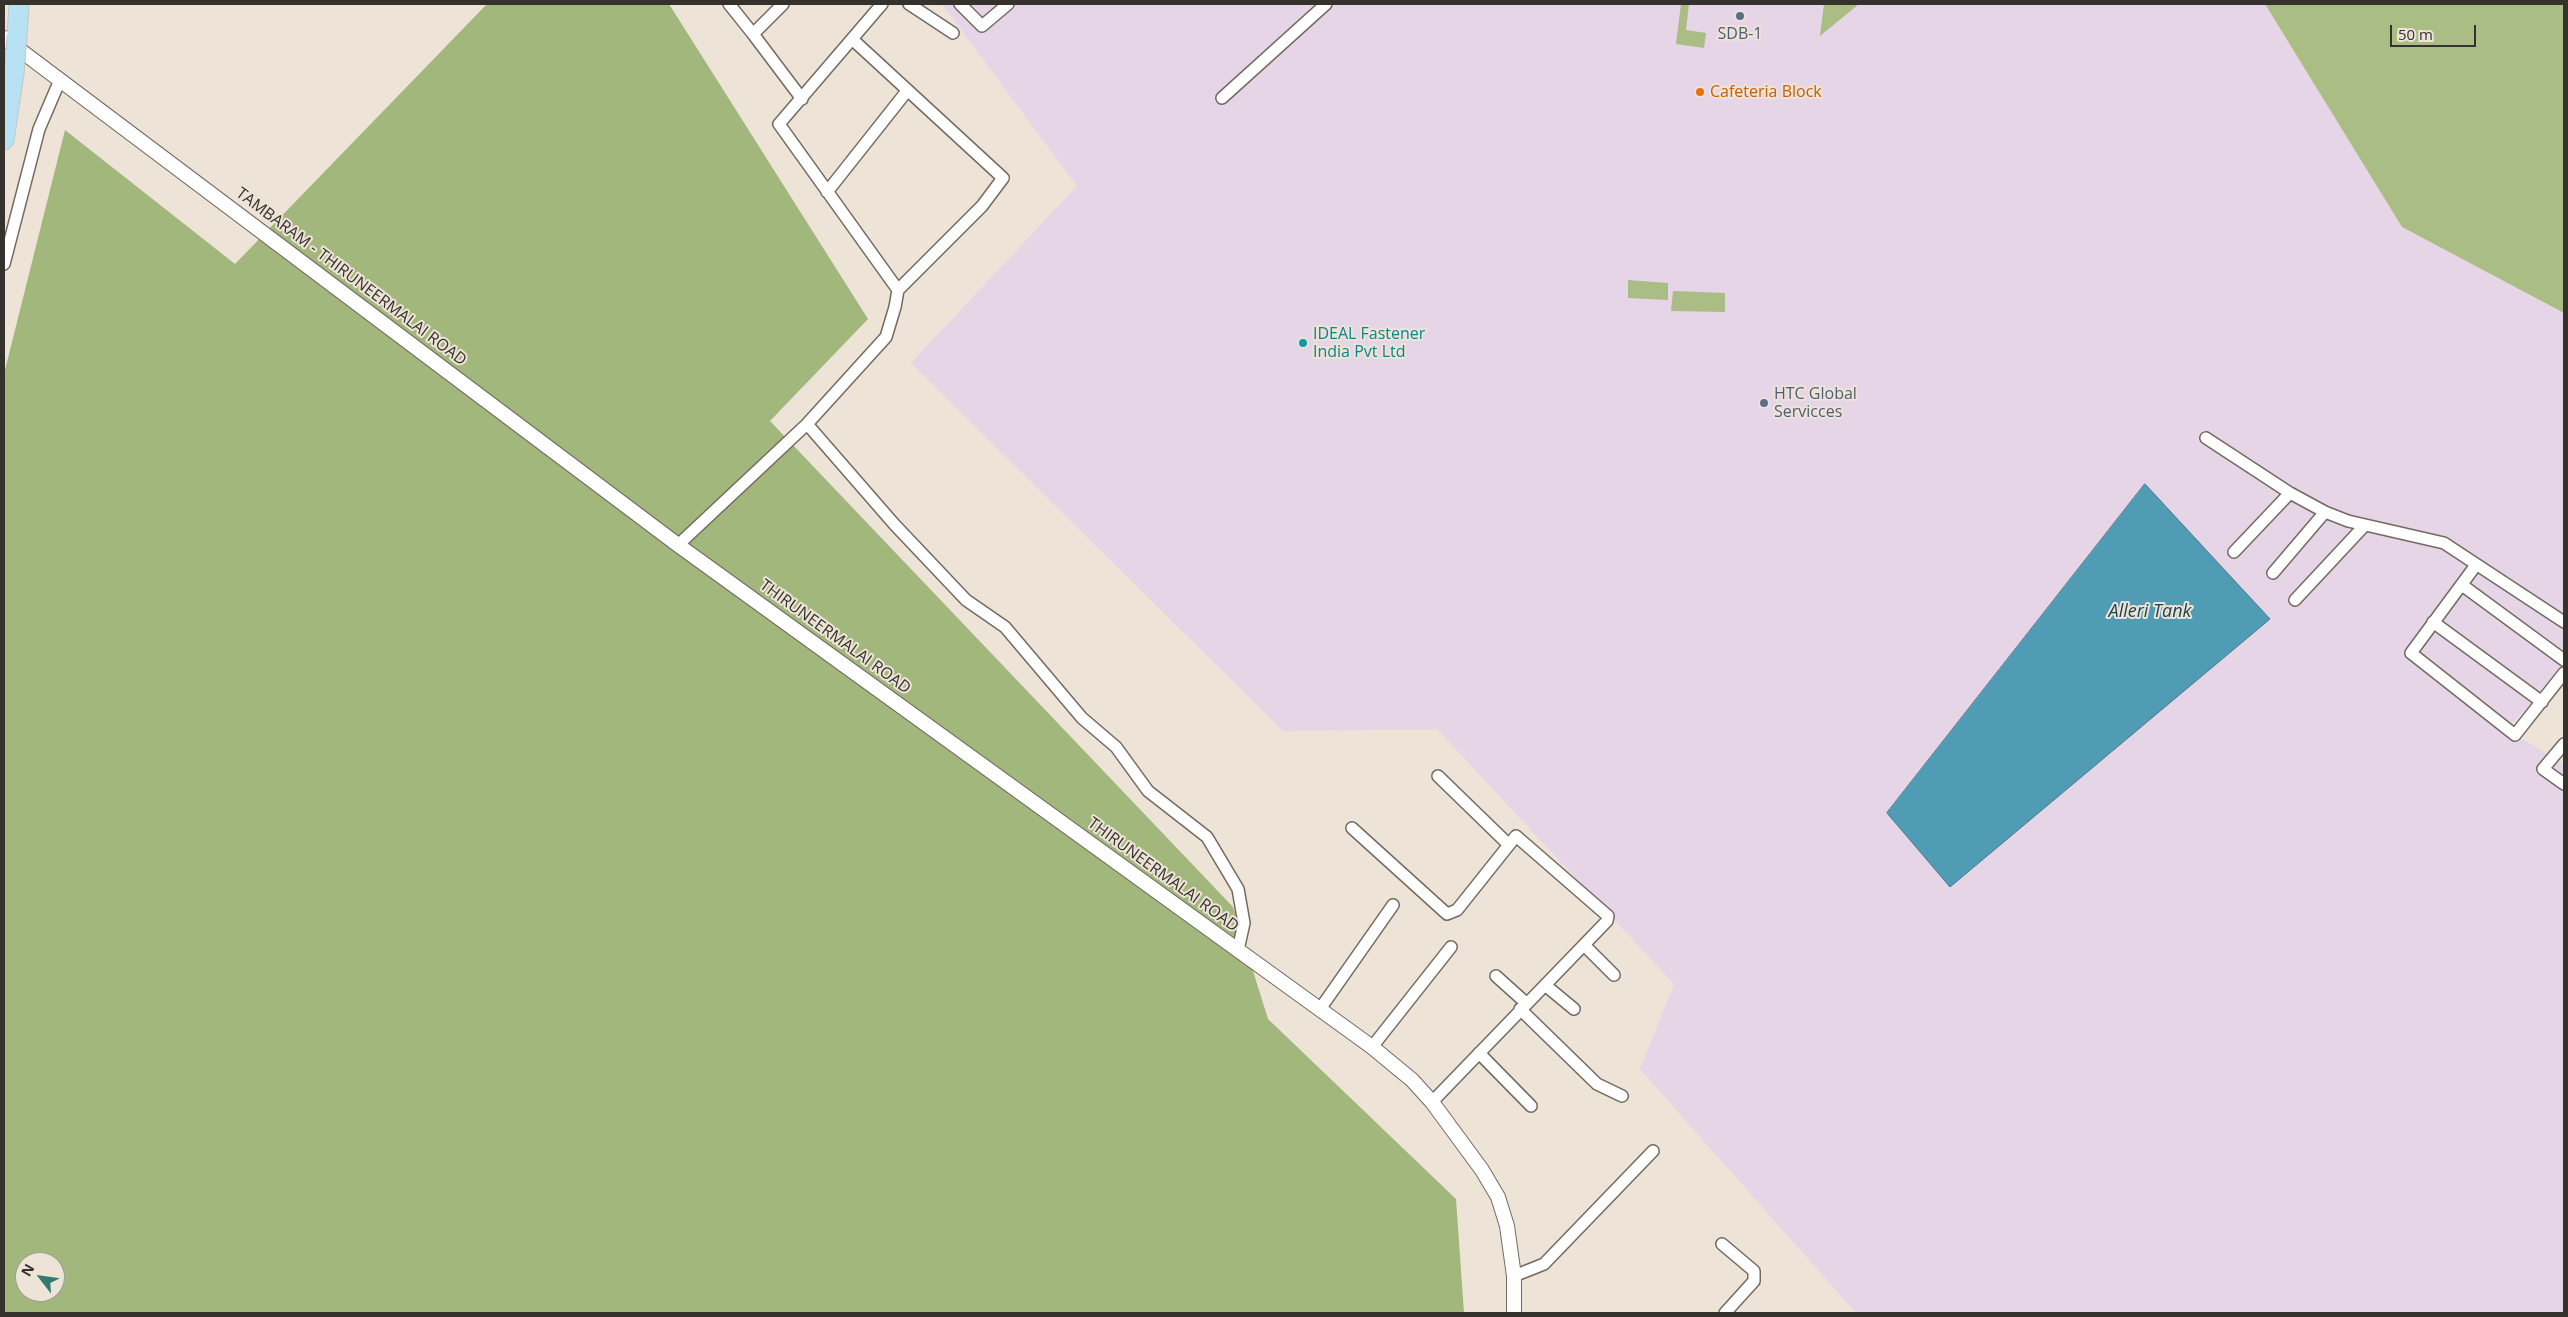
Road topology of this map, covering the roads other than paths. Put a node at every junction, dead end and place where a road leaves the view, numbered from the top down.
1 (19, 4) edge
2 (729, 4) edge
3 (783, 4) edge
4 (882, 4) edge
5 (909, 4) edge
6 (960, 4) edge
7 (1008, 4) edge
8 (1326, 4) edge
9 (953, 33) dead end
10 (753, 34) junction
11 (10, 37) edge
12 (852, 38) junction
13 (60, 80) junction
14 (906, 91) junction
15 (1222, 98) dead end
16 (802, 99) junction
17 (4, 140) edge
18 (827, 192) junction
19 (4, 264) edge
20 (898, 290) junction
21 (808, 424) junction
22 (2206, 438) dead end
23 (2290, 493) junction
24 (2325, 512) junction
25 (2366, 525) junction
26 (678, 545) junction
27 (2234, 552) dead end
28 (2476, 565) junction
29 (2273, 573) dead end
30 (2462, 585) junction
31 (2295, 600) dead end
32 (2434, 622) junction
33 (2564, 622) edge
34 (2564, 660) edge
35 (2564, 673) edge
36 (2542, 702) junction
37 (2564, 744) edge
38 (1438, 776) dead end
39 (2564, 784) edge
40 (1352, 828) dead end
41 (1508, 844) junction
42 (1393, 905) dead end
43 (1585, 946) junction
44 (1451, 947) dead end
45 (1238, 950) junction
46 (1614, 975) dead end
47 (1496, 976) dead end
48 (1545, 985) junction
49 (1523, 1006) junction
50 (1320, 1009) junction
51 (1574, 1009) dead end
52 (1372, 1047) junction
53 (1478, 1054) junction
54 (1622, 1096) dead end
55 (1432, 1102) junction
56 (1531, 1106) dead end
57 (1653, 1151) dead end
58 (1722, 1244) dead end
59 (1514, 1276) junction
60 (1514, 1313) edge
61 (1725, 1313) edge

1 - 11 highway
2 - 10 street
3 - 10 street
4 - 12 street
5 - 9 street
6 - 7 street
8 - 15 street
10 - 16 street
11 - 13 street, TAMBARAM - THIRUNEERMALAI ROAD
11 - 17 highway, bridge
12 - 14 street
12 - 16 street
13 - 19 street
13 - 26 street, TAMBARAM - THIRUNEERMALAI ROAD
14 - 18 street
14 - 20 street
16 - 18 street
18 - 20 street
20 - 21 street
21 - 26 street
21 - 45 street
22 - 23 street
23 - 24 street
23 - 27 street
24 - 25 street
24 - 29 street
25 - 28 street
25 - 31 street
26 - 45 street, THIRUNEERMALAI ROAD
28 - 30 street
28 - 33 street
30 - 32 street
30 - 34 street
32 - 36 street
32 - 36 street
35 - 36 street
37 - 39 street
38 - 41 street
40 - 41 street
41 - 43 street
42 - 50 street
43 - 46 street
43 - 48 street
44 - 52 street
45 - 50 street, THIRUNEERMALAI ROAD
47 - 49 street
48 - 49 street
48 - 51 street
49 - 53 street
49 - 54 street
50 - 52 street, THIRUNEERMALAI ROAD
52 - 55 street, THIRUNEERMALAI ROAD
53 - 55 street
53 - 56 street
55 - 59 street, THIRUNEERMALAI ROAD
57 - 59 street
58 - 61 street
59 - 60 street, THIRUNEERMALAI ROAD

